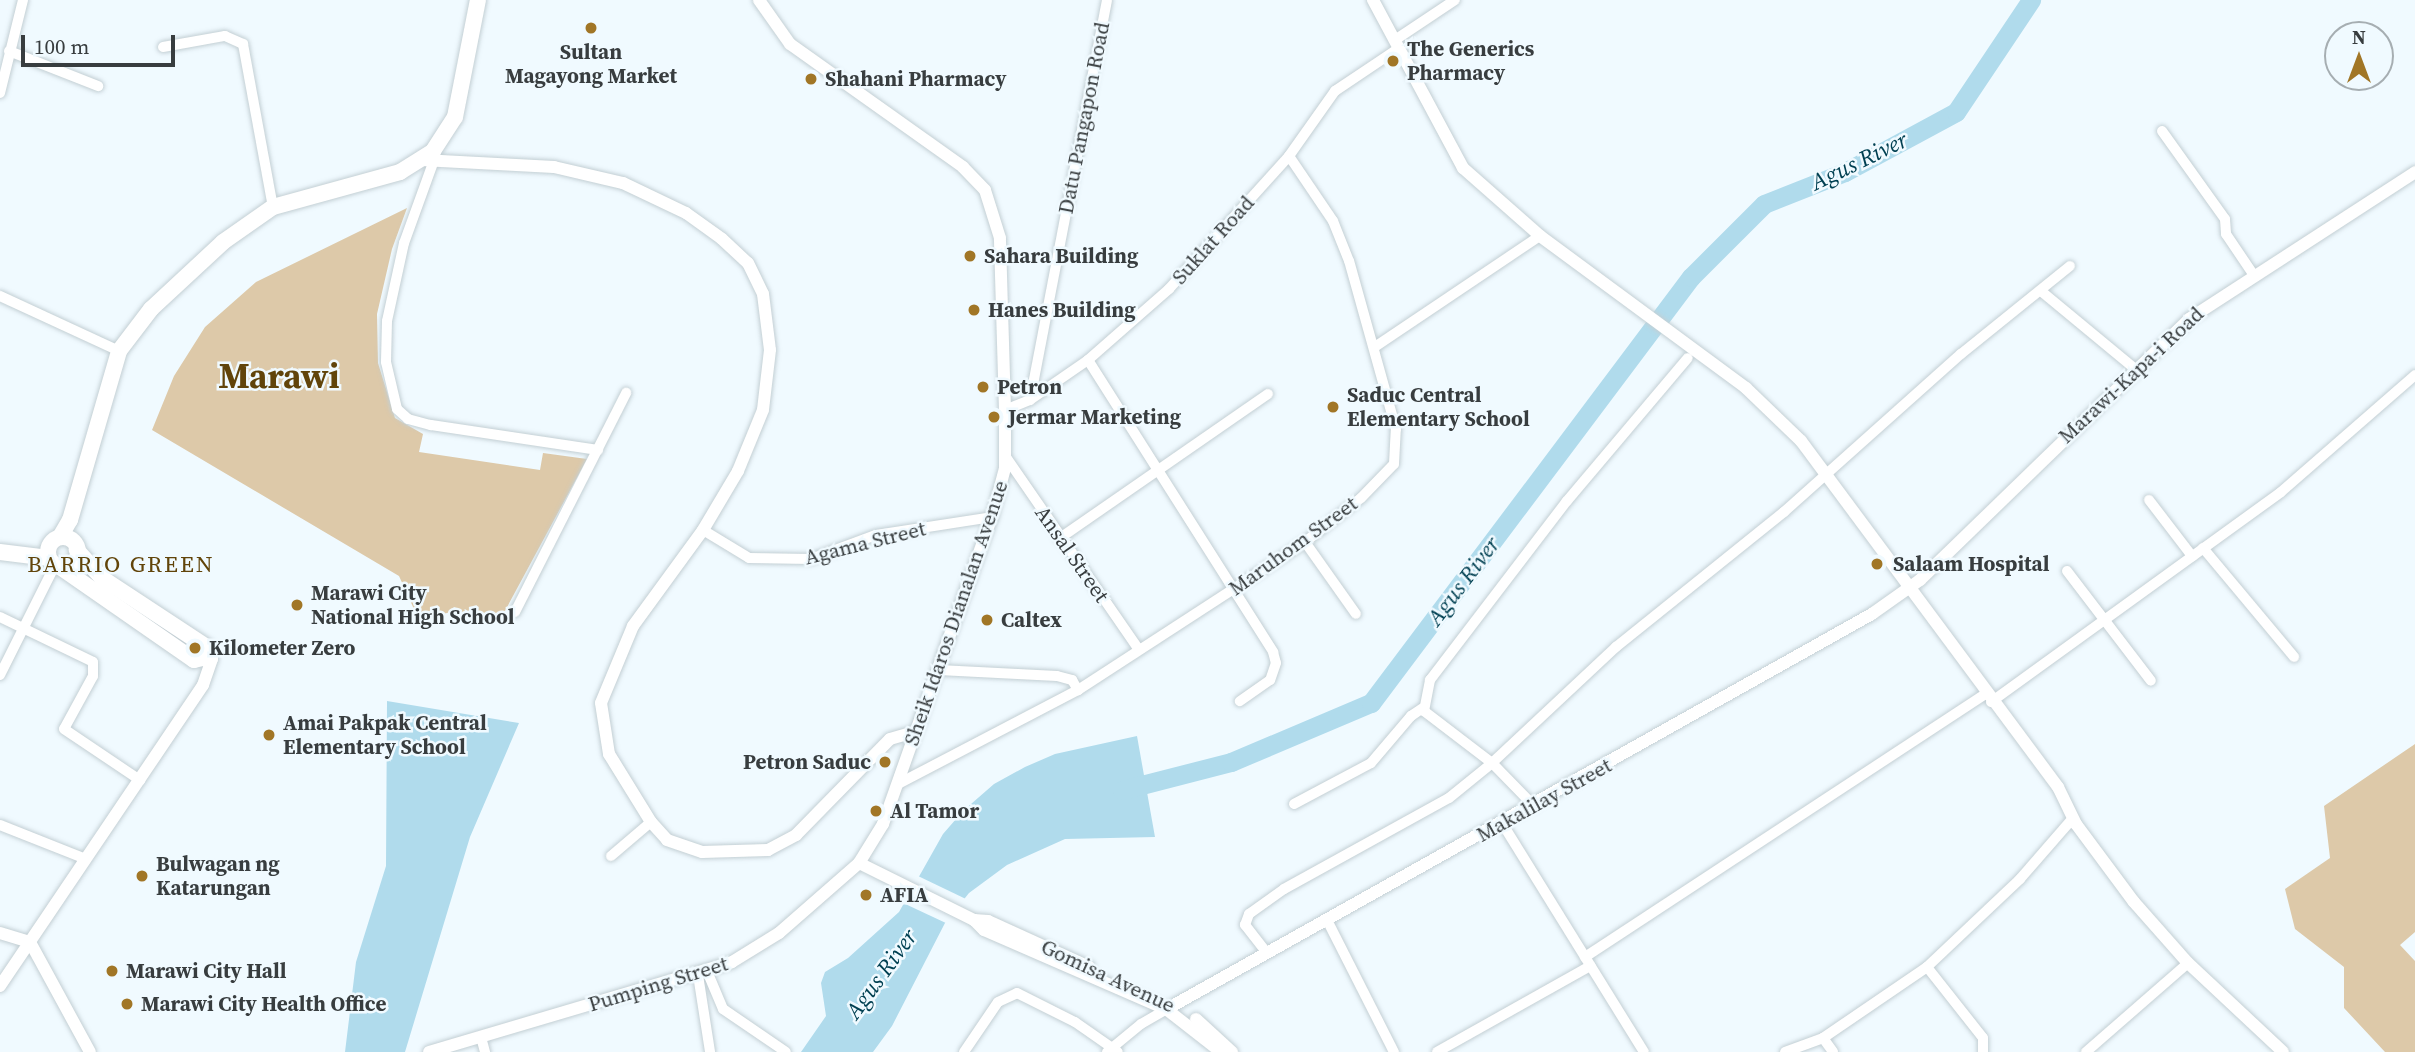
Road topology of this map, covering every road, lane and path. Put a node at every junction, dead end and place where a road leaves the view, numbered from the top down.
1 (23, 0) edge
2 (478, 0) edge
3 (759, 0) edge
4 (1107, 0) edge
5 (1373, 0) edge
6 (1455, 0) edge
7 (1397, 44) junction
8 (163, 47) dead end
9 (9, 51) junction
10 (2, 68) edge
11 (98, 86) dead end
12 (0, 93) edge
13 (2162, 131) dead end
14 (1289, 156) junction
15 (427, 161) junction
16 (2415, 172) edge
17 (273, 207) junction
18 (1540, 236) junction
19 (2070, 266) dead end
20 (2253, 274) junction
21 (2041, 291) junction
22 (0, 296) edge
23 (1376, 346) junction
24 (119, 351) junction
25 (1687, 353) junction
26 (1088, 360) junction
27 (2134, 368) junction
28 (2415, 375) edge
29 (626, 393) dead end
30 (1268, 394) dead end
31 (1030, 400) junction
32 (1005, 410) junction
33 (598, 450) junction
34 (1006, 457) junction
35 (1155, 472) junction
36 (1824, 475) junction
37 (2149, 500) dead end
38 (992, 517) junction
39 (70, 520) junction
40 (703, 530) junction
41 (1060, 538) junction
42 (1305, 542) junction
43 (77, 547) junction
44 (2203, 548) junction
45 (0, 552) edge
46 (55, 554) junction
47 (2192, 556) junction
48 (2067, 570) dead end
49 (1909, 589) junction
50 (1233, 590) junction
51 (515, 612) dead end
52 (1356, 614) dead end
53 (0, 617) edge
54 (2107, 620) junction
55 (25, 630) junction
56 (208, 648) junction
57 (1139, 650) junction
58 (2294, 657) dead end
59 (194, 660) junction
60 (939, 670) junction
61 (0, 676) edge
62 (2151, 681) dead end
63 (203, 685) junction
64 (1078, 690) junction
65 (1988, 698) junction
66 (1240, 701) dead end
67 (1423, 708) junction
68 (915, 732) junction
69 (1492, 764) junction
70 (140, 780) junction
71 (898, 783) junction
72 (1294, 804) dead end
73 (1534, 806) junction
74 (2073, 818) junction
75 (651, 822) junction
76 (1502, 823) junction
77 (0, 825) edge
78 (611, 856) dead end
79 (86, 859) junction
80 (859, 863) junction
81 (1327, 920) junction
82 (0, 933) edge
83 (30, 942) junction
84 (1267, 953) junction
85 (1588, 961) junction
86 (2188, 963) junction
87 (1927, 967) junction
88 (703, 973) junction
89 (0, 986) edge
90 (1170, 1007) junction
91 (481, 1037) junction
92 (1823, 1038) junction
93 (1113, 1050) edge
94 (433, 1051) edge
95 (90, 1052) edge
96 (485, 1052) edge
97 (710, 1052) edge
98 (786, 1052) edge
99 (964, 1052) edge
100 (1221, 1052) edge
101 (1232, 1052) edge
102 (1394, 1052) edge
103 (1437, 1052) edge
104 (1644, 1052) edge
105 (1785, 1052) edge
106 (1833, 1052) edge
107 (1983, 1052) edge
108 (2086, 1052) edge
109 (2283, 1052) edge

1 - 9 street
2 - 15 highway
3 - 32 main road, Sheik Idaros Dianalan Avenue
4 - 31 street, Datu Pangapon Road
5 - 7 main road
6 - 7 street, Suklat Road
7 - 14 street, Suklat Road
7 - 18 main road
8 - 17 street
9 - 10 street
9 - 11 street
10 - 12 street
13 - 20 street
14 - 23 street, Maruhom Street
14 - 26 street, Suklat Road
15 - 17 highway
15 - 33 street
15 - 40 main road
16 - 20 main road, Marawi-Kapa-i Road
17 - 24 highway
18 - 23 street
18 - 25 main road
19 - 21 street
20 - 27 main road, Marawi-Kapa-i Road
21 - 27 street
21 - 36 street
22 - 24 street
23 - 42 street, Maruhom Street
24 - 39 highway
25 - 36 main road
25 - 67 street
26 - 31 street, Suklat Road
26 - 35 street
27 - 49 main road, Marawi-Kapa-i Road
28 - 44 street
29 - 33 street
30 - 35 street
31 - 32 street, Suklat Road
32 - 34 main road, Sheik Idaros Dianalan Avenue
33 - 51 street
34 - 38 main road, Sheik Idaros Dianalan Avenue
34 - 41 street, Ansal Street
35 - 41 street
35 - 50 street
36 - 49 main road
36 - 69 street
37 - 47 street
38 - 40 street, Agama Street
38 - 60 main road, Sheik Idaros Dianalan Avenue
39 - 43 highway
39 - 46 highway
40 - 75 main road
41 - 57 street, Ansal Street
42 - 50 street, Maruhom Street
42 - 52 street
43 - 46 highway
43 - 46 highway
43 - 56 highway
44 - 47 street
44 - 58 street
45 - 46 highway
46 - 55 street
46 - 59 highway
47 - 54 street
48 - 54 street
49 - 65 main road
49 - 73 main road, Makalilay Street
50 - 57 street, Maruhom Street
50 - 66 street
53 - 55 street
54 - 62 street
54 - 65 street
55 - 61 street
55 - 70 street
56 - 59 highway
56 - 63 main road
57 - 64 street, Maruhom Street
59 - 63 main road
60 - 64 street
60 - 68 main road, Sheik Idaros Dianalan Avenue
63 - 70 main road
64 - 71 street, Maruhom Street
65 - 74 main road
65 - 85 street
67 - 69 street
67 - 72 street
68 - 71 main road, Sheik Idaros Dianalan Avenue
68 - 75 main road
69 - 73 street
69 - 84 street
70 - 79 main road
71 - 80 main road, Sheik Idaros Dianalan Avenue
73 - 76 main road, Makalilay Street
74 - 86 main road
74 - 87 street
75 - 78 street
76 - 81 main road, Makalilay Street
76 - 85 street
77 - 79 street
79 - 83 main road
80 - 88 main road, Pumping Street
80 - 90 main road, Gomisa Avenue
81 - 84 main road, Makalilay Street
81 - 102 street
82 - 83 main road
83 - 89 main road
83 - 95 main road
84 - 90 main road, Makalilay Street
85 - 103 street
85 - 104 street
86 - 108 street
86 - 109 main road
87 - 92 street
87 - 107 street
88 - 91 main road, Pumping Street
88 - 97 street
88 - 98 street
90 - 93 street
90 - 100 main road, Gomisa Avenue
90 - 101 main road, Gomisa Avenue
91 - 94 main road, Pumping Street
91 - 96 street
92 - 105 street
92 - 106 street
93 - 99 street

